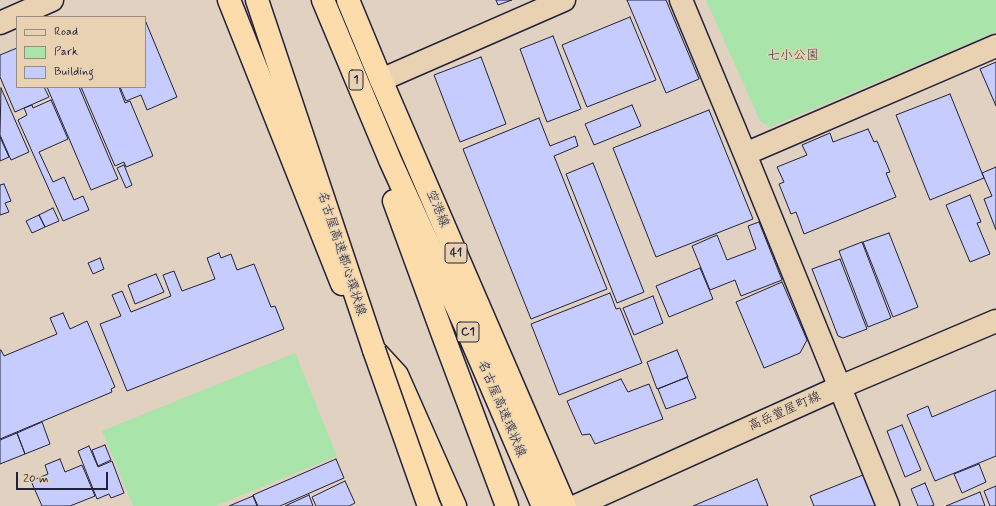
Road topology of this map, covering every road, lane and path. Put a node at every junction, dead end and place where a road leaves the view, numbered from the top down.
1 (52, 0) edge
2 (229, 0) edge
3 (257, 0) edge
4 (323, 0) edge
5 (348, 0) edge
6 (564, 0) edge
7 (681, 0) edge
8 (0, 23) edge
9 (996, 46) edge
10 (381, 80) junction
11 (746, 154) junction
12 (390, 160) junction
13 (996, 321) edge
14 (374, 350) junction
15 (840, 387) junction
16 (430, 506) edge
17 (455, 506) edge
18 (507, 506) edge
19 (543, 506) edge
20 (565, 506) edge
21 (576, 506) edge
22 (888, 506) edge

1 - 8 street
2 - 16 highway
3 - 14 highway, 名古屋高速都心環状線
4 - 12 highway, 1
5 - 10 highway, 空港線 / 41
6 - 10 street
7 - 11 street
9 - 11 street
10 - 20 highway, 空港線 / 41
11 - 15 street
12 - 18 highway
12 - 19 highway, 名古屋高速環状線 / C1
13 - 15 street, 高岳萱屋町線
14 - 16 highway, 名古屋高速都心環状線, bridge
14 - 17 highway
15 - 21 street, 高岳萱屋町線
15 - 22 street

